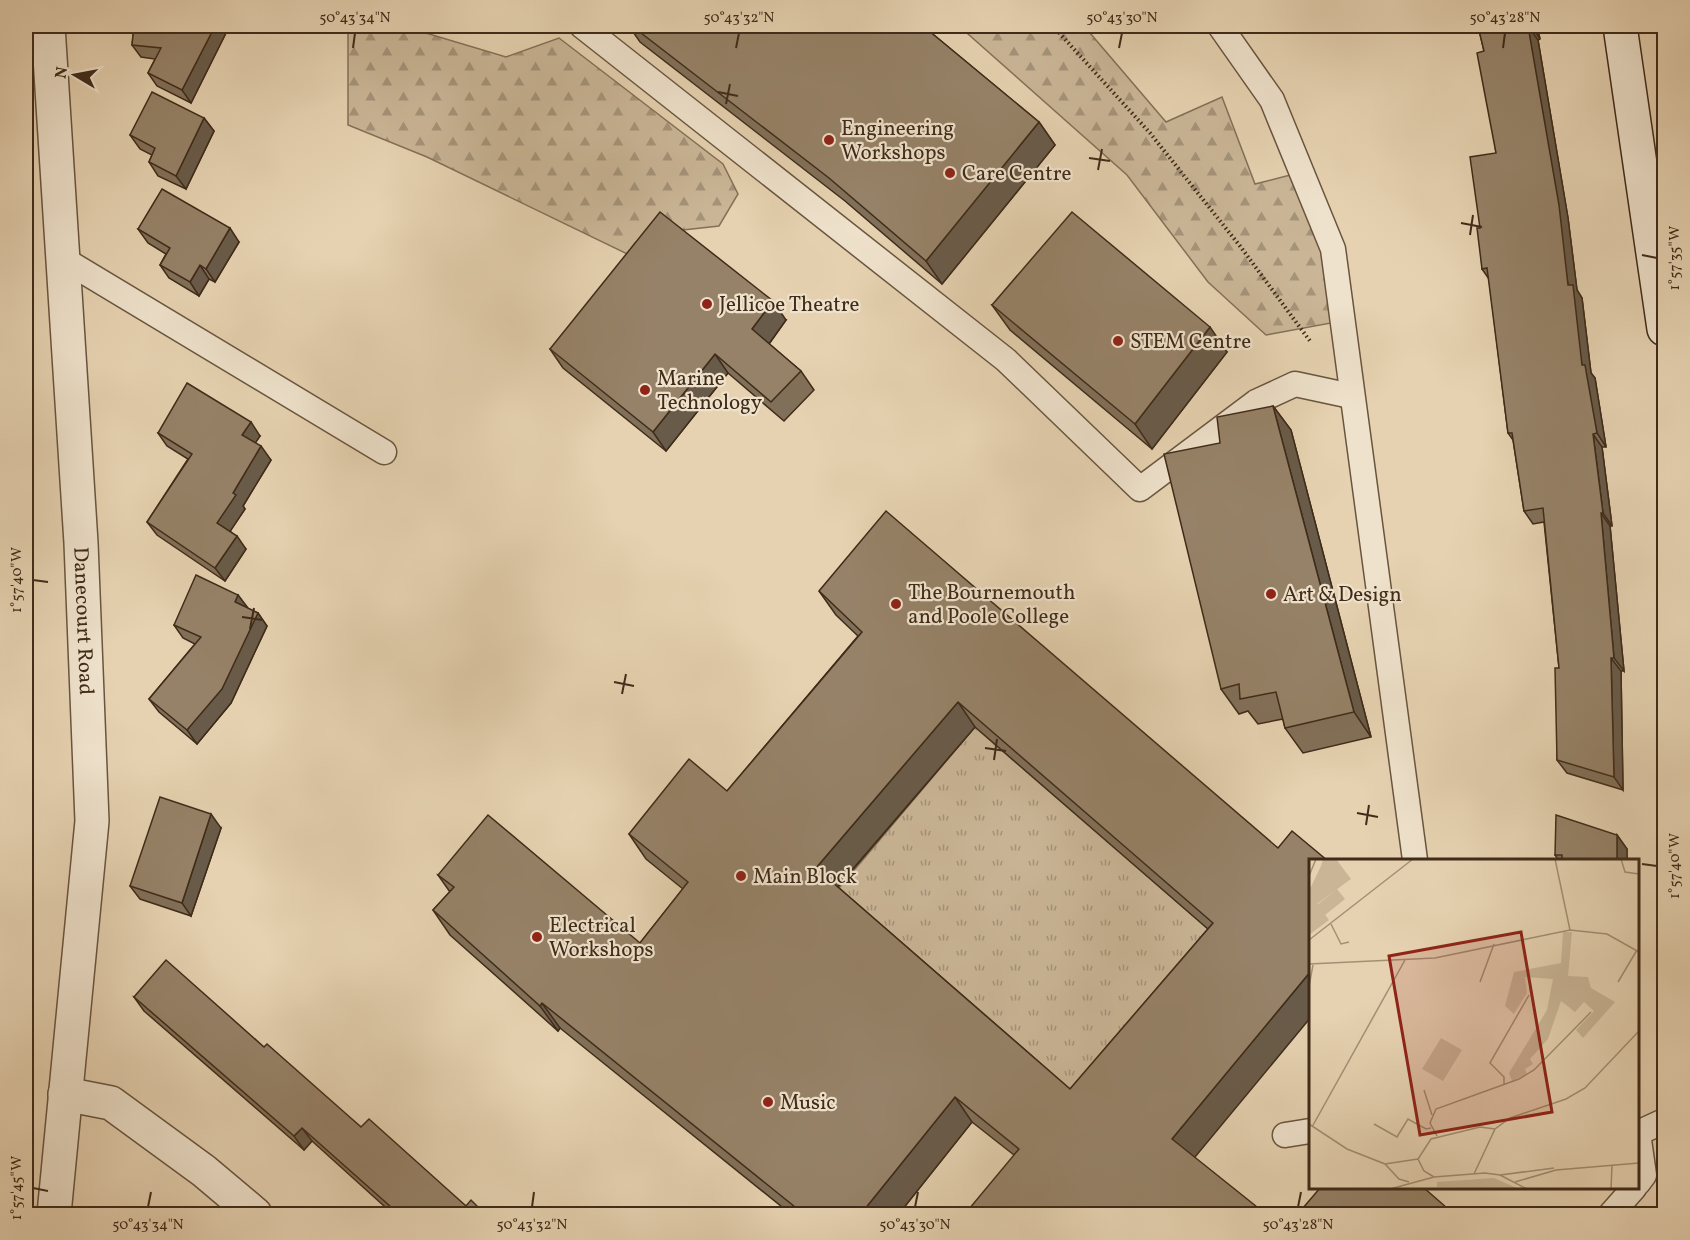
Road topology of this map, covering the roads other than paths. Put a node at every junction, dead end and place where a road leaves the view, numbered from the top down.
1 (48, 26) edge
2 (582, 26) edge
3 (1220, 26) edge
4 (1620, 26) edge
5 (63, 259) junction
6 (1665, 329) edge
7 (1351, 396) junction
8 (384, 452) dead end
9 (1416, 859) edge
10 (65, 1094) junction
11 (1665, 1121) edge
12 (1309, 1131) edge
13 (1639, 1133) edge
14 (1285, 1135) dead end
15 (1639, 1140) edge
16 (1639, 1182) edge
17 (1633, 1189) edge
18 (54, 1215) edge
19 (255, 1215) edge
20 (1611, 1215) edge

1 - 5 street, Danecourt Road
2 - 7 lane
3 - 7 lane
4 - 6 street
5 - 8 lane
5 - 10 street, Danecourt Road
7 - 9 lane
10 - 18 street, Danecourt Road
10 - 19 street
11 - 13 lane
12 - 14 lane
15 - 16 lane
17 - 20 lane

